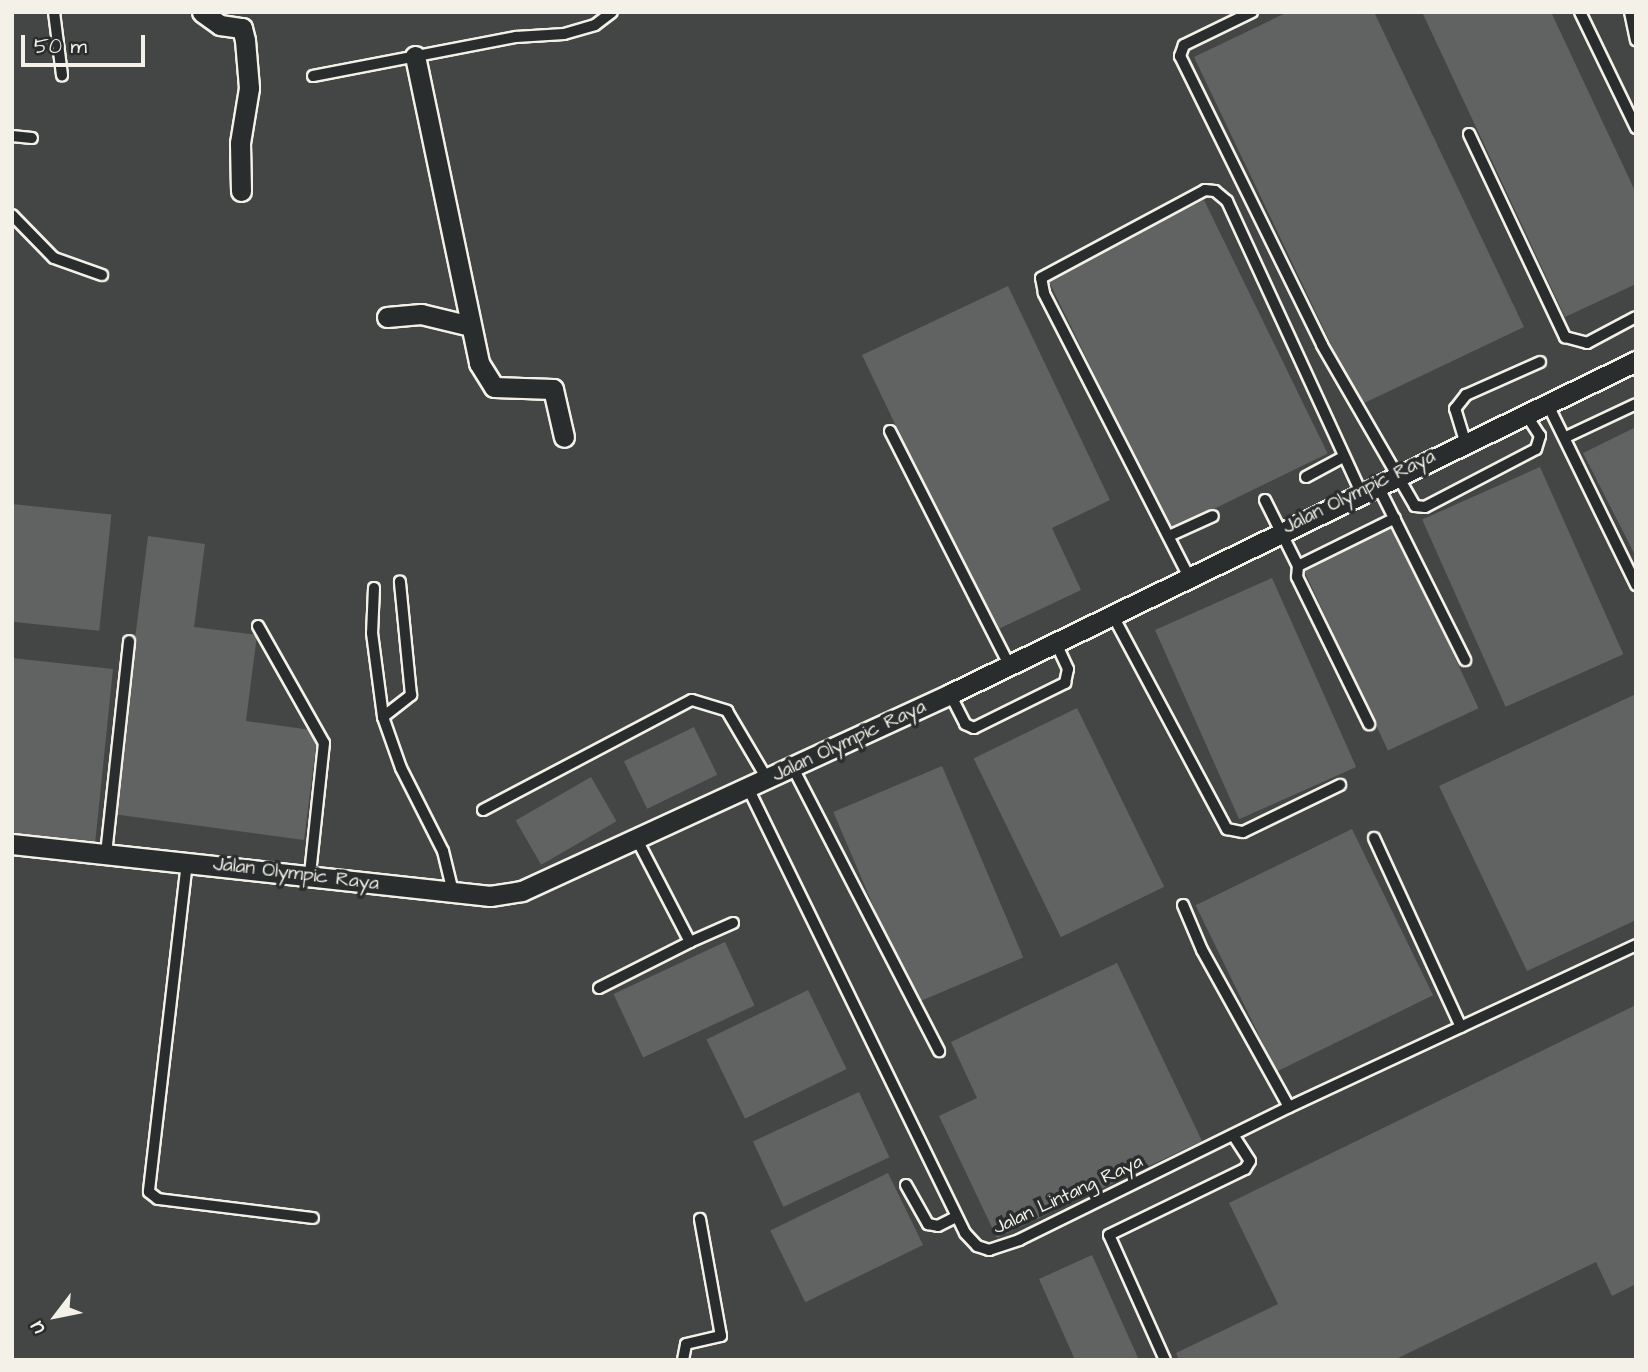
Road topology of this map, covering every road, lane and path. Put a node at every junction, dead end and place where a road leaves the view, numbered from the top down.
1 (54, 12) edge
2 (202, 12) edge
3 (612, 12) edge
4 (1252, 12) edge
5 (1580, 12) edge
6 (1630, 12) edge
7 (1636, 40) edge
8 (415, 56) junction
9 (62, 75) dead end
10 (313, 76) dead end
11 (1636, 128) edge
12 (1469, 134) dead end
13 (12, 136) edge
14 (32, 138) dead end
15 (241, 191) dead end
16 (12, 215) edge
17 (102, 275) dead end
18 (387, 317) dead end
19 (1636, 317) edge
20 (471, 326) junction
21 (1636, 361) edge
22 (1540, 362) dead end
23 (1548, 403) junction
24 (1636, 404) edge
25 (1525, 413) junction
26 (890, 431) dead end
27 (565, 438) dead end
28 (1566, 438) junction
29 (1465, 441) junction
30 (1343, 457) junction
31 (1398, 473) junction
32 (1306, 477) dead end
33 (1369, 487) junction
34 (1265, 500) dead end
35 (1213, 516) dead end
36 (1395, 518) junction
37 (1280, 530) junction
38 (1169, 536) junction
39 (1298, 566) junction
40 (1188, 575) junction
41 (400, 582) dead end
42 (1636, 585) edge
43 (374, 588) dead end
44 (1112, 614) junction
45 (258, 625) dead end
46 (1055, 640) junction
47 (129, 641) dead end
48 (1465, 660) dead end
49 (1008, 663) junction
50 (950, 694) junction
51 (383, 717) junction
52 (1368, 724) dead end
53 (792, 766) junction
54 (767, 779) junction
55 (1340, 785) dead end
56 (748, 788) junction
57 (483, 810) dead end
58 (636, 838) junction
59 (1374, 838) dead end
60 (12, 844) edge
61 (106, 854) junction
62 (187, 861) junction
63 (310, 875) junction
64 (453, 892) junction
65 (1183, 905) dead end
66 (733, 923) dead end
67 (690, 942) junction
68 (1636, 945) edge
69 (599, 988) dead end
70 (1461, 1027) junction
71 (939, 1051) dead end
72 (1289, 1107) junction
73 (1233, 1135) junction
74 (906, 1185) dead end
75 (957, 1217) junction
76 (313, 1218) dead end
77 (700, 1219) dead end
78 (683, 1360) edge
79 (1165, 1360) edge

1 - 9 lane
2 - 15 street
3 - 8 lane
4 - 31 lane
5 - 11 lane
6 - 7 lane
8 - 10 lane
8 - 20 street
12 - 19 lane
13 - 14 lane
16 - 17 lane
18 - 20 street
20 - 27 street
21 - 23 street, Jalan Olympic Raya
22 - 29 lane
23 - 25 street, Jalan Olympic Raya
23 - 28 lane
24 - 28 lane
25 - 29 street, Jalan Olympic Raya
25 - 31 lane
26 - 49 lane
28 - 42 lane
29 - 31 street, Jalan Olympic Raya
30 - 32 lane
30 - 33 lane
30 - 38 lane
31 - 33 street, Jalan Olympic Raya
33 - 36 lane
33 - 37 street, Jalan Olympic Raya
34 - 37 lane
35 - 38 lane
36 - 39 lane
36 - 48 lane
37 - 39 lane
37 - 40 street, Jalan Olympic Raya
38 - 40 lane
39 - 52 lane
40 - 44 street, Jalan Olympic Raya
41 - 51 lane
43 - 51 lane
44 - 46 street, Jalan Olympic Raya
44 - 55 lane
45 - 63 lane
46 - 49 street, Jalan Olympic Raya
46 - 50 lane
47 - 61 lane
49 - 50 street, Jalan Olympic Raya
50 - 53 street, Jalan Olympic Raya
51 - 64 lane
53 - 54 street, Jalan Olympic Raya
53 - 71 lane
54 - 56 street, Jalan Olympic Raya
54 - 57 lane
56 - 58 street, Jalan Olympic Raya
56 - 75 lane, Jalan Lintang Raya
58 - 64 street, Jalan Olympic Raya
58 - 67 lane
59 - 70 lane
60 - 61 street, Jalan Olympic Raya
61 - 62 street, Jalan Olympic Raya
62 - 63 street, Jalan Olympic Raya
62 - 76 lane
63 - 64 street, Jalan Olympic Raya
65 - 72 lane
66 - 67 lane
67 - 69 lane
68 - 70 lane, Jalan Lintang Raya
70 - 72 lane, Jalan Lintang Raya
72 - 73 lane, Jalan Lintang Raya
73 - 75 lane, Jalan Lintang Raya
73 - 79 lane
74 - 75 lane
77 - 78 lane

